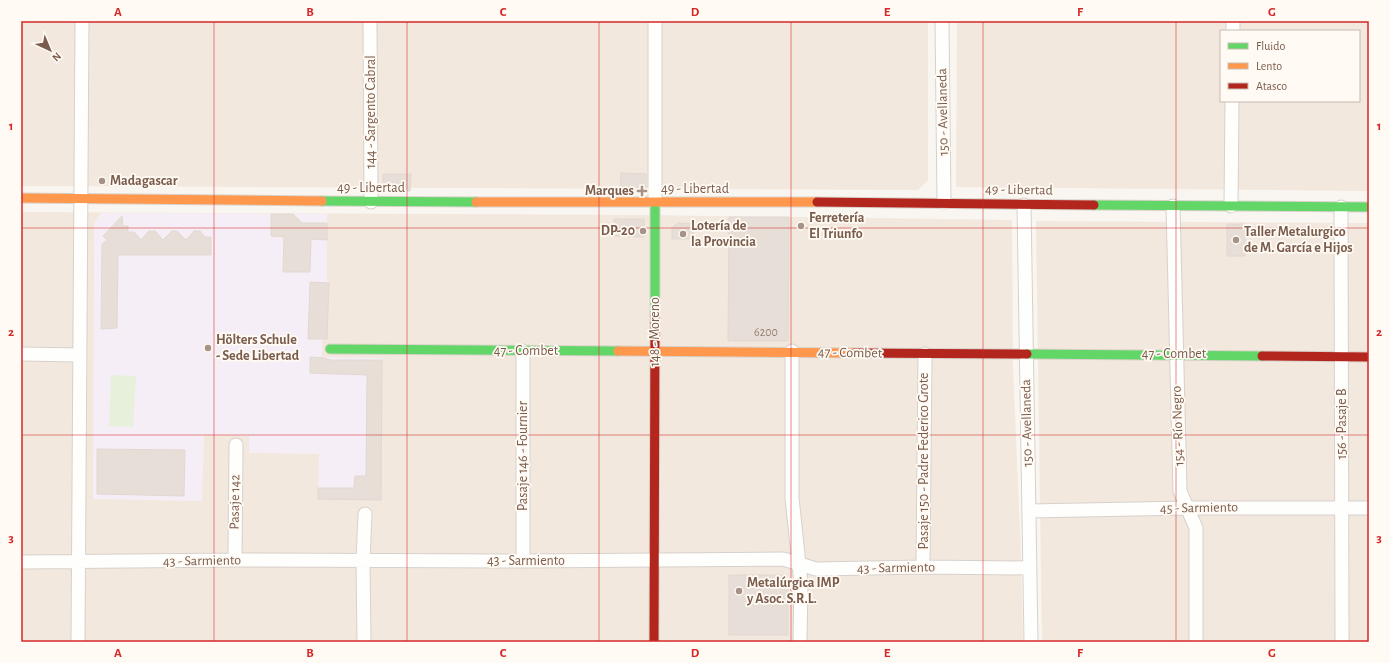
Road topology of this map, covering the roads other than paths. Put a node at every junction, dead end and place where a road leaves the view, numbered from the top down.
1 (82, 21) edge
2 (370, 21) edge
3 (655, 21) edge
4 (942, 21) edge
5 (1232, 102) edge
6 (21, 198) edge
7 (81, 198) junction
8 (371, 202) junction
9 (944, 202) junction
10 (655, 203) junction
11 (1024, 205) junction
12 (1173, 206) junction
13 (1232, 206) junction
14 (1341, 207) junction
15 (1369, 207) edge
16 (330, 349) dead end
17 (655, 350) junction
18 (524, 351) junction
19 (792, 351) junction
20 (21, 354) edge
21 (925, 354) junction
22 (1025, 354) junction
23 (1176, 354) junction
24 (79, 355) junction
25 (1342, 356) junction
26 (1369, 356) edge
27 (236, 445) dead end
28 (1188, 508) junction
29 (1342, 508) junction
30 (1369, 508) edge
31 (1029, 511) junction
32 (365, 514) dead end
33 (234, 560) junction
34 (655, 560) junction
35 (363, 561) junction
36 (523, 561) junction
37 (21, 562) edge
38 (79, 562) junction
39 (799, 564) junction
40 (923, 567) junction
41 (1030, 568) junction
42 (78, 642) edge
43 (364, 642) edge
44 (654, 642) edge
45 (800, 642) edge
46 (1031, 642) edge
47 (1196, 642) edge
48 (1342, 642) edge

1 - 7 street
2 - 8 street, 144 - Sargento Cabral
3 - 10 street, 148 - Moreno
4 - 9 street, 150 - Avellaneda
5 - 13 street
6 - 7 street, 49 - Libertad
7 - 8 street, 49 - Libertad
7 - 24 street
8 - 10 street, 49 - Libertad
9 - 10 street, 49 - Libertad
9 - 11 street, 49 - Libertad
10 - 17 street, 148 - Moreno
11 - 12 street, 49 - Libertad
11 - 22 street, 150 - Avellaneda
12 - 13 street, 49 - Libertad
12 - 23 street, 154 - Río Negro
13 - 14 street, 49 - Libertad
14 - 15 street, 49 - Libertad
14 - 25 street, 156 - Pasaje B
16 - 18 street, 47 - Combet
17 - 18 street, 47 - Combet
17 - 19 street, 47 - Combet
17 - 34 street, 148 - Moreno
18 - 36 street, Pasaje 146 - Fournier
19 - 21 street, 47 - Combet
19 - 39 street
20 - 24 street
21 - 22 street, 47 - Combet
21 - 40 street, Pasaje 150 - Padre Federico Grote
22 - 23 street, 47 - Combet
22 - 31 street, 150 - Avellaneda
23 - 25 street, 47 - Combet
23 - 28 street, 154 - Río Negro
24 - 38 street
25 - 26 street, 47 - Combet
25 - 29 street, 156 - Pasaje B
27 - 33 street, Pasaje 142
28 - 29 street, 45 - Sarmiento
28 - 31 street, 45 - Sarmiento
28 - 47 street, 154 - Río Negro
29 - 30 street, 45 - Sarmiento
29 - 48 street, 156 - Pasaje B
31 - 41 street, 150 - Avellaneda
32 - 35 street
33 - 35 street, 43 - Sarmiento
33 - 38 street, 43 - Sarmiento
34 - 36 street, 43 - Sarmiento
34 - 39 street, 43 - Sarmiento
34 - 44 street, 148 - Moreno
35 - 36 street, 43 - Sarmiento
35 - 43 street
37 - 38 street, 43 - Sarmiento
38 - 42 street
39 - 40 street, 43 - Sarmiento
39 - 45 street
40 - 41 street, 43 - Sarmiento
41 - 46 street, 150 - Avellaneda

